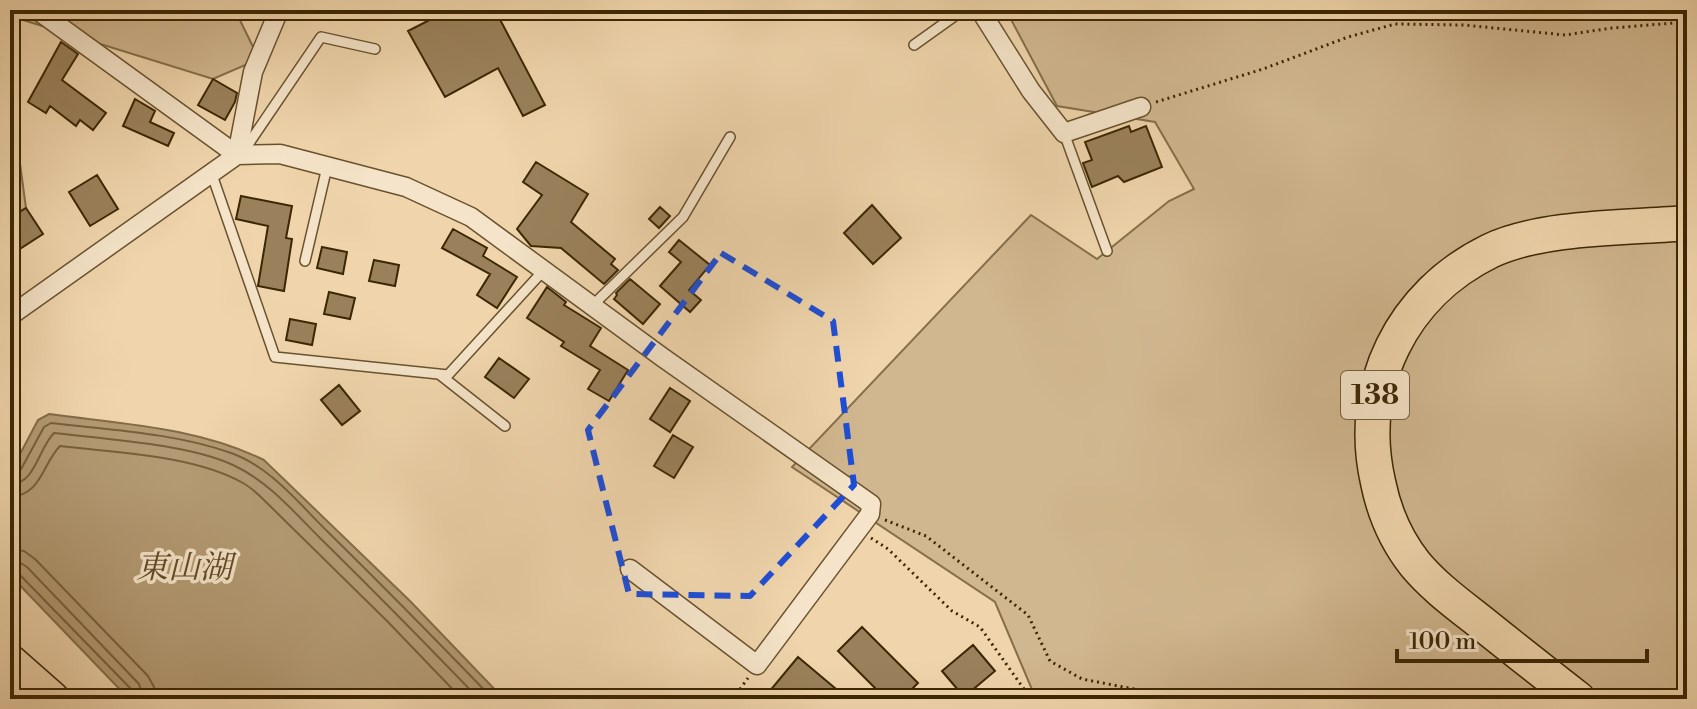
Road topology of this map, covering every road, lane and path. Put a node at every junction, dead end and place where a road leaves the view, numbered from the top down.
1 (37, 10) edge
2 (279, 10) edge
3 (963, 10) edge
4 (980, 10) edge
5 (1687, 22) edge
6 (914, 45) dead end
7 (375, 49) dead end
8 (1141, 107) joint
9 (1064, 133) junction
10 (730, 137) dead end
11 (239, 155) junction
12 (327, 166) junction
13 (211, 172) junction
14 (1687, 223) edge
15 (1107, 251) dead end
16 (305, 261) dead end
17 (544, 270) junction
18 (592, 306) junction
19 (10, 316) edge
20 (439, 374) junction
21 (505, 426) dead end
22 (870, 514) junction
23 (858, 530) junction
24 (630, 569) dead end
25 (10, 662) edge
26 (757, 665) junction
27 (52, 699) edge
28 (733, 699) edge
29 (1031, 699) edge
30 (1186, 699) edge
31 (1578, 699) edge

1 - 11 street
2 - 11 street
3 - 6 lane
4 - 9 street
5 - 8 path
7 - 11 lane
8 - 9 street
9 - 15 lane
10 - 18 lane
11 - 12 street
11 - 13 street
12 - 16 lane
12 - 17 street
13 - 19 street
13 - 20 lane
14 - 31 highway, 138
17 - 18 street
17 - 20 lane
18 - 22 street
20 - 21 lane
22 - 23 street
22 - 30 path
23 - 26 street
23 - 29 path
24 - 26 street
25 - 27 highway
26 - 28 path

